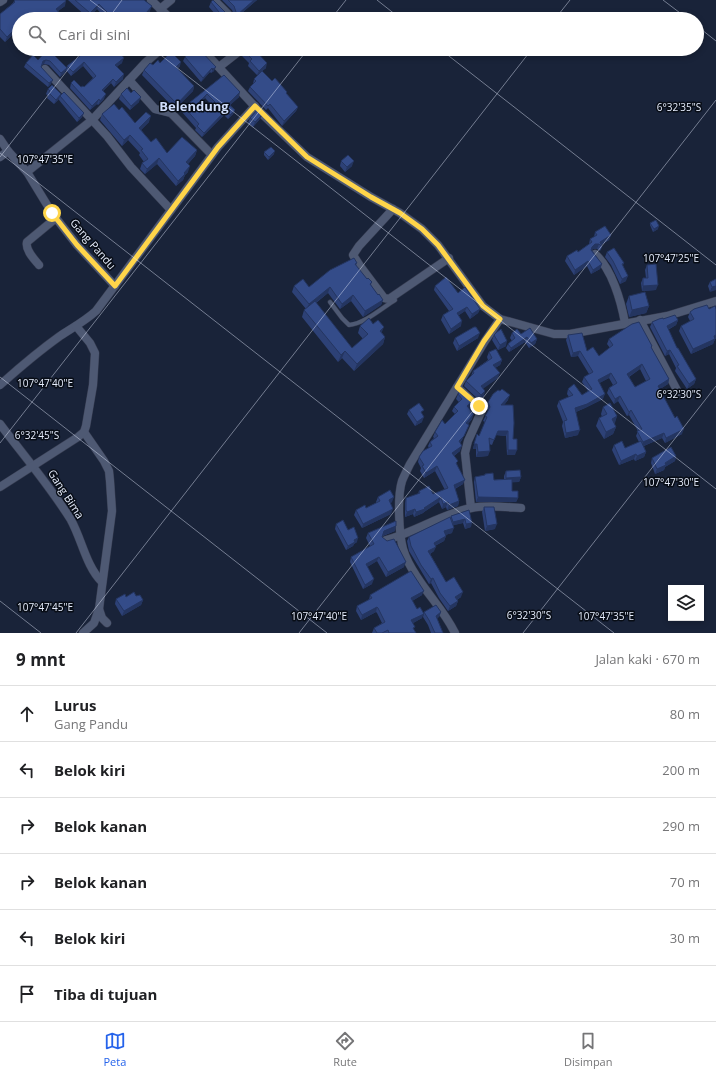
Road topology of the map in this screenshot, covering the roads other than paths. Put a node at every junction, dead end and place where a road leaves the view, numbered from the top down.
1 (2, 0) edge
2 (151, 0) edge
3 (171, 0) edge
4 (0, 2) edge
5 (216, 2) edge
6 (160, 9) junction
7 (163, 12) edge
8 (226, 12) edge
9 (153, 56) edge
10 (209, 56) edge
11 (233, 56) edge
12 (219, 67) junction
13 (45, 70) edge
14 (129, 80) junction
15 (255, 106) junction
16 (92, 120) junction
17 (0, 139) edge
18 (8, 151) junction
19 (212, 155) junction
20 (0, 157) edge
21 (27, 172) junction
22 (393, 209) junction
23 (171, 210) junction
24 (56, 218) junction
25 (595, 254) edge
26 (450, 260) junction
27 (39, 265) dead end
28 (115, 286) junction
29 (716, 301) edge
30 (330, 302) dead end
31 (500, 319) junction
32 (640, 320) junction
33 (625, 323) junction
34 (76, 326) junction
35 (0, 385) edge
36 (457, 387) junction
37 (679, 394) dead end
38 (0, 424) edge
39 (84, 432) junction
40 (33, 466) junction
41 (0, 487) edge
42 (471, 508) junction
43 (521, 508) dead end
44 (401, 536) junction
45 (386, 540) edge
46 (102, 582) junction
47 (99, 609) junction
48 (107, 624) dead end
49 (83, 633) edge
50 (455, 633) edge

1 - 4 street
2 - 6 street
3 - 6 street
5 - 8 street
6 - 7 street
9 - 14 street
10 - 12 street
11 - 12 street
12 - 15 street
13 - 16 street
14 - 16 street
14 - 19 street
15 - 19 street
15 - 22 street
16 - 21 street
16 - 23 street
17 - 18 street, Gang Pandu
18 - 20 street
18 - 21 street, Gang Pandu
19 - 23 street
21 - 24 street, Gang Pandu
22 - 26 street
22 - 26 street
23 - 28 street
24 - 27 street
24 - 28 street, Gang Pandu
25 - 33 street
26 - 30 lane
26 - 31 street
28 - 34 street
29 - 32 street
31 - 33 street
31 - 36 street
32 - 33 street
32 - 37 street
34 - 35 street
34 - 39 street
36 - 42 street
36 - 44 street
38 - 40 street, Gang Bima
39 - 40 street
39 - 46 street
40 - 41 street
40 - 46 street, Gang Bima
42 - 43 street
42 - 44 street
44 - 45 street
44 - 50 street
46 - 47 street
47 - 48 street
47 - 49 street

